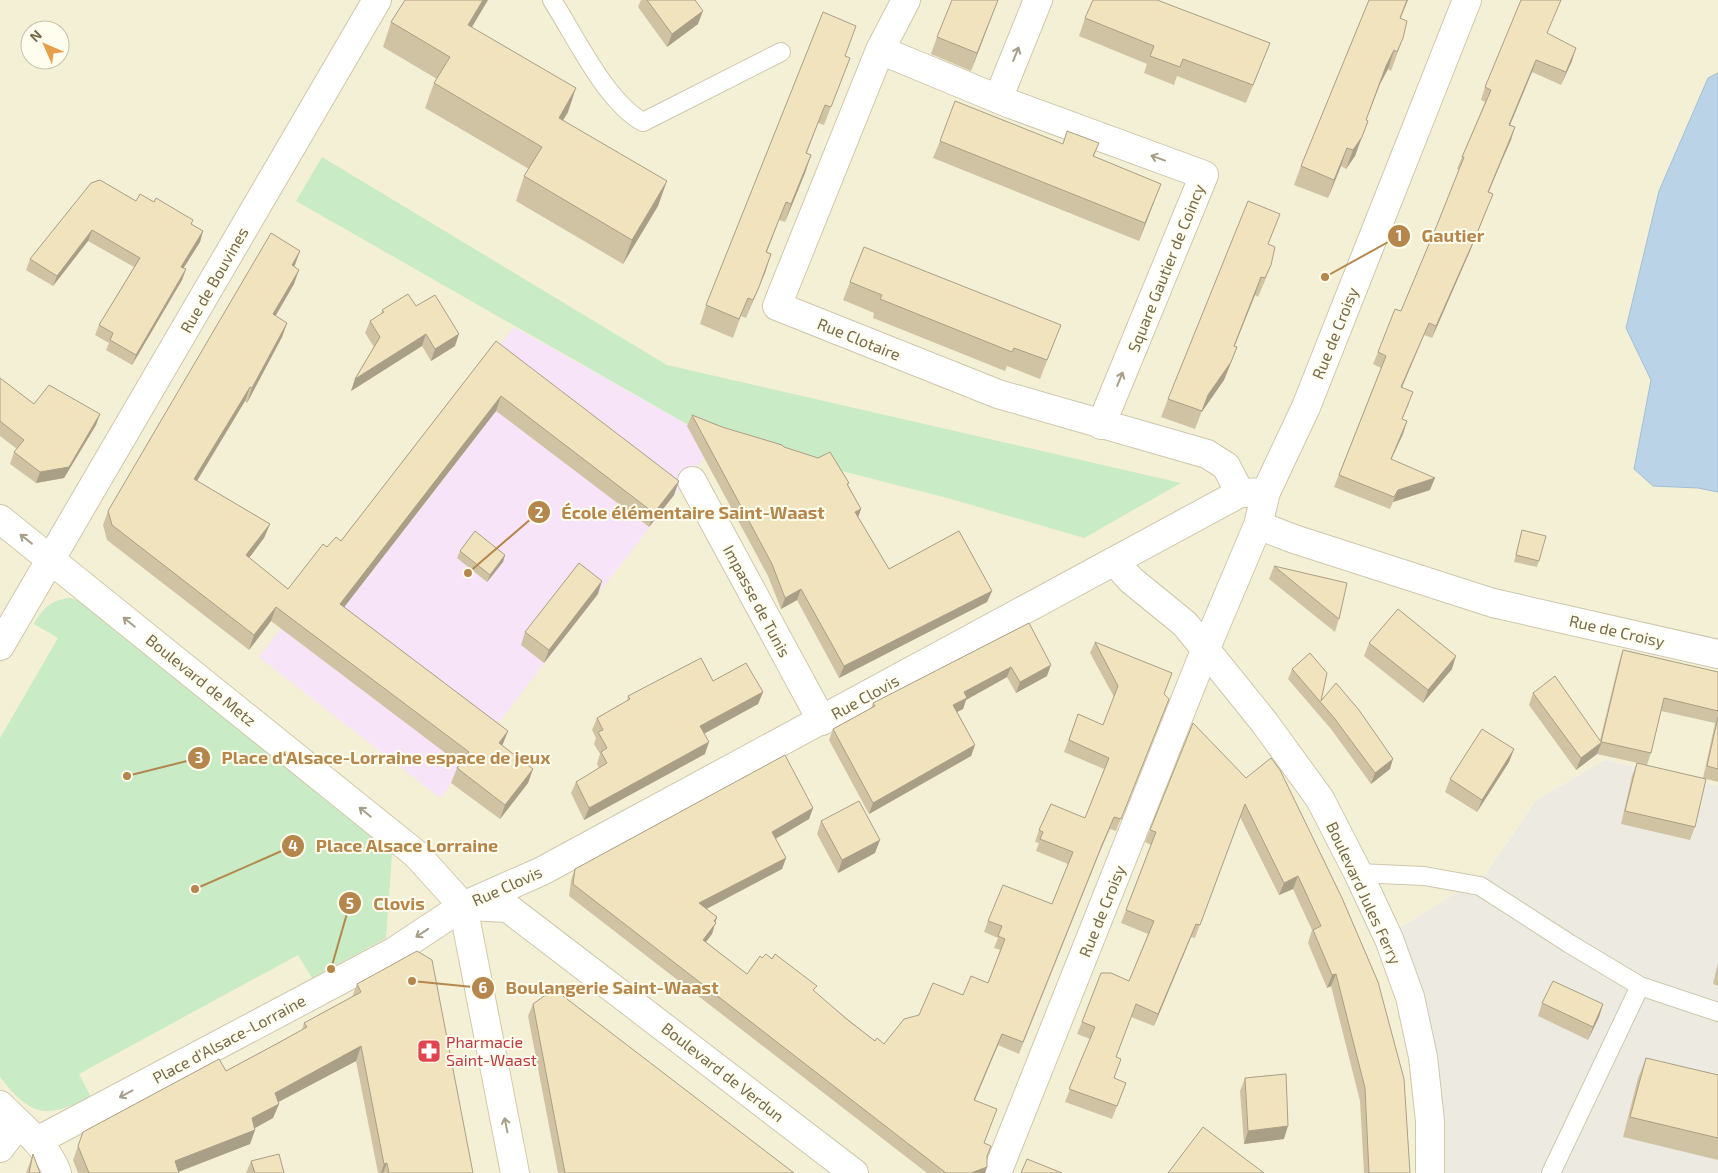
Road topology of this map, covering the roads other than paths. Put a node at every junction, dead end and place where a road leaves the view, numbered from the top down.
1 (377, 0) edge
2 (552, 0) edge
3 (906, 0) edge
4 (1038, 0) edge
5 (1467, 0) edge
6 (880, 50) junction
7 (781, 52) dead end
8 (1003, 101) junction
9 (1101, 424) junction
10 (692, 481) dead end
11 (1253, 492) junction
12 (0, 519) edge
13 (1258, 525) junction
14 (51, 560) junction
15 (1114, 561) junction
16 (0, 646) edge
17 (1206, 648) junction
18 (1718, 654) edge
19 (822, 721) junction
20 (1358, 873) junction
21 (463, 906) junction
22 (1640, 986) junction
23 (1718, 1012) edge
24 (18, 1123) edge
25 (0, 1148) edge
26 (57, 1173) edge
27 (515, 1173) edge
28 (854, 1173) edge
29 (997, 1173) edge
30 (1430, 1173) edge
31 (1551, 1173) edge

1 - 14 street, Rue de Bouvines
2 - 7 lane
3 - 6 street, Rue Clotaire
8 -> 4 street
5 - 11 street, Rue de Croisy
6 - 8 street, Square Gautier de Coincy
6 - 9 street, Rue Clotaire
9 -> 8 street, Square Gautier de Coincy
9 - 11 street, Rue Clotaire
10 - 19 street, Impasse de Tunis
11 - 13 street, Rue de Croisy
11 - 15 street, Rue Clovis
14 -> 12 street, Boulevard de Metz
13 - 17 street, Rue de Croisy
13 - 18 street, Rue de Croisy
14 - 16 street
21 -> 14 street, Boulevard de Metz
15 - 17 street
15 - 19 street, Rue Clovis
17 - 20 street, Boulevard Jules Ferry
17 - 29 street, Rue de Croisy
19 - 21 street, Rue Clovis
20 - 22 lane
20 - 30 street, Boulevard Jules Ferry
21 -> 24 street, Place d'Alsace-Lorraine
27 -> 21 street
21 - 28 street, Boulevard de Verdun
22 - 23 lane
22 - 31 lane
24 - 25 street
24 - 26 street

